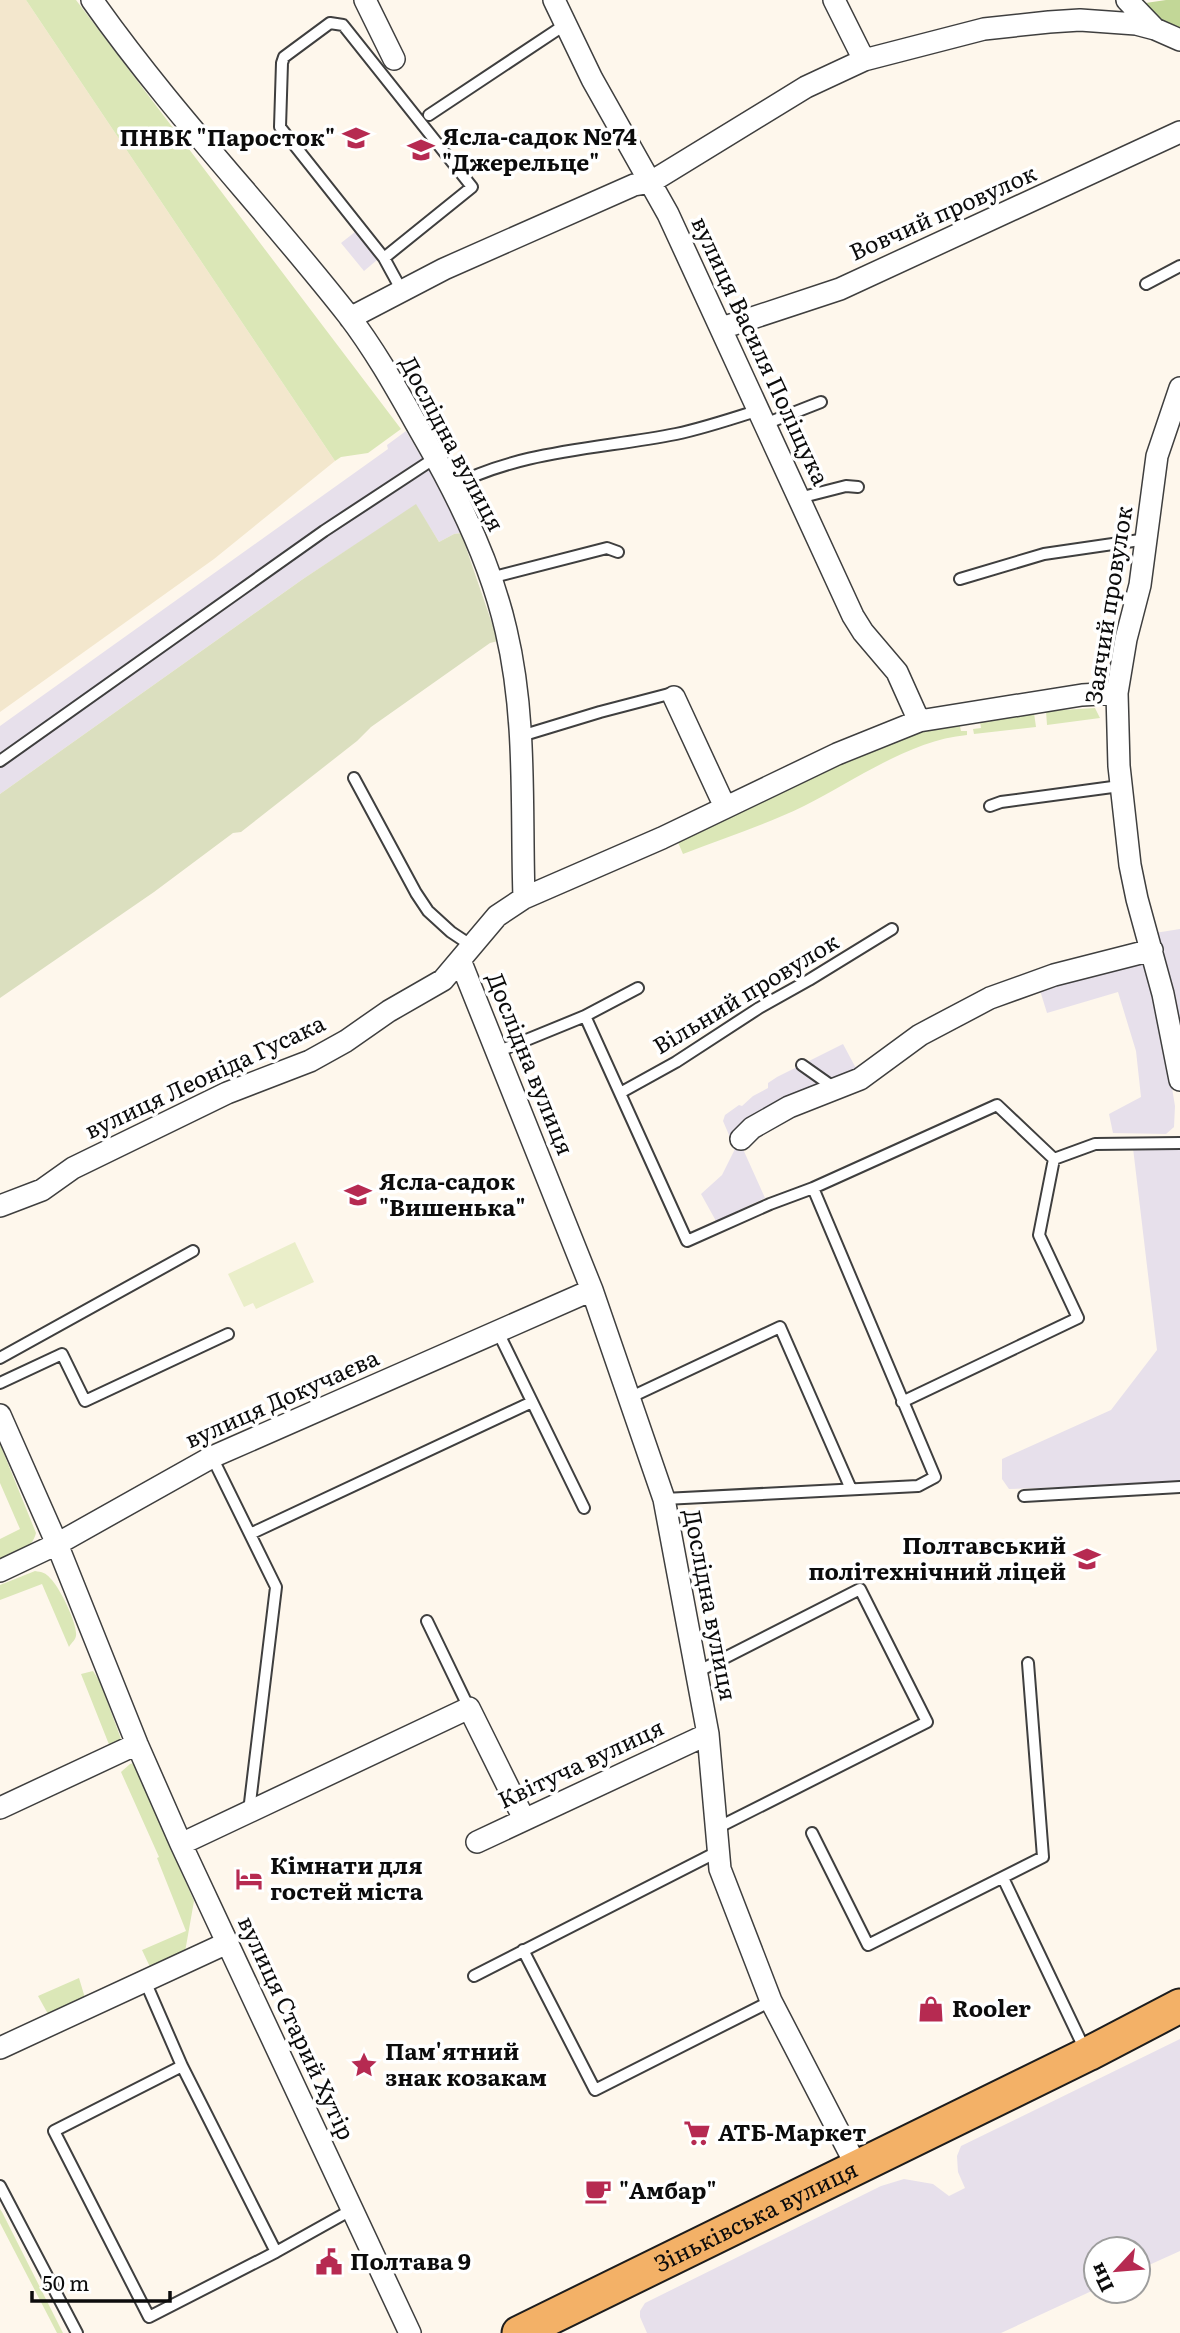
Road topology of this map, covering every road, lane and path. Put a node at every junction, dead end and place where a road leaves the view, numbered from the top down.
1 (92, 0) edge
2 (365, 0) edge
3 (554, 0) edge
4 (834, 0) edge
5 (1127, 0) edge
6 (566, 24) junction
7 (1155, 29) junction
8 (1180, 40) edge
9 (394, 59) dead end
10 (864, 60) junction
11 (429, 115) dead end
12 (1180, 131) edge
13 (650, 182) junction
14 (384, 258) junction
15 (1180, 266) edge
16 (1146, 284) dead end
17 (402, 290) junction
18 (350, 318) junction
19 (722, 328) junction
20 (1180, 388) edge
21 (821, 402) dead end
22 (762, 417) junction
23 (435, 458) junction
24 (451, 487) junction
25 (858, 487) dead end
26 (799, 498) junction
27 (1147, 539) junction
28 (618, 552) dead end
29 (490, 578) junction
30 (960, 579) dead end
31 (1116, 692) junction
32 (674, 697) joint
33 (919, 721) junction
34 (521, 736) junction
35 (0, 761) edge
36 (354, 778) dead end
37 (1120, 786) junction
38 (990, 806) dead end
39 (725, 807) junction
40 (524, 898) junction
41 (891, 929) dead end
42 (1152, 950) junction
43 (466, 953) junction
44 (638, 988) dead end
45 (586, 1016) junction
46 (497, 1052) junction
47 (802, 1065) dead end
48 (1180, 1080) edge
49 (836, 1089) junction
50 (620, 1093) junction
51 (741, 1139) dead end
52 (1180, 1143) edge
53 (1054, 1159) junction
54 (813, 1188) junction
55 (0, 1206) edge
56 (193, 1251) dead end
57 (592, 1290) junction
58 (498, 1332) junction
59 (228, 1334) dead end
60 (0, 1358) edge
61 (0, 1383) edge
62 (629, 1398) junction
63 (532, 1402) junction
64 (902, 1402) junction
65 (0, 1415) edge
66 (212, 1457) junction
67 (1180, 1488) edge
68 (851, 1489) junction
69 (1024, 1496) dead end
70 (664, 1499) junction
71 (584, 1508) dead end
72 (250, 1534) junction
73 (57, 1544) junction
74 (0, 1571) edge
75 (427, 1621) dead end
76 (1028, 1664) dead end
77 (696, 1672) junction
78 (469, 1709) junction
79 (708, 1734) junction
80 (137, 1744) junction
81 (0, 1808) edge
82 (249, 1811) junction
83 (524, 1819) junction
84 (717, 1828) junction
85 (812, 1833) dead end
86 (477, 1842) dead end
87 (181, 1844) junction
88 (719, 1851) junction
89 (1003, 1878) junction
90 (227, 1944) junction
91 (523, 1951) junction
92 (474, 1976) dead end
93 (145, 1981) junction
94 (771, 2001) junction
95 (1180, 2006) edge
96 (0, 2048) edge
97 (1088, 2054) junction
98 (182, 2066) junction
99 (857, 2167) junction
100 (0, 2186) edge
101 (354, 2209) junction
102 (276, 2252) junction
103 (77, 2333) edge
104 (410, 2333) edge
105 (519, 2333) edge

1 - 18 street, Дослідна вулиця
2 - 9 street
3 - 6 street, вулиця Василя Поліщука
4 - 10 street
5 - 7 street
6 - 11 lane
6 - 13 street, вулиця Василя Поліщука
7 - 8 street
7 - 10 street
10 - 13 street
12 - 19 street, Вовчий провулок
13 - 17 street
13 - 19 street, вулиця Василя Поліщука
14 - 14 lane
14 - 17 lane
15 - 16 lane
17 - 18 street
18 - 23 street, Дослідна вулиця
19 - 22 street, вулиця Василя Поліщука
20 - 27 street, Заячий провулок
21 - 22 lane
22 - 24 lane
22 - 26 street, вулиця Василя Поліщука
23 - 24 street, Дослідна вулиця
23 - 35 lane
24 - 29 street, Дослідна вулиця
25 - 26 lane
26 - 33 street, вулиця Василя Поліщука
27 - 30 lane
27 - 31 street, Заячий провулок
28 - 29 lane
29 - 34 street, Дослідна вулиця
31 - 33 street
31 - 37 street, Заячий провулок
32 - 34 lane
32 - 39 street
33 - 39 street
34 - 40 street, Дослідна вулиця
36 - 43 lane
37 - 38 lane
37 - 42 street, Заячий провулок
39 - 40 street
40 - 43 street
41 - 50 lane, Вільний провулок
42 - 48 street, Заячий провулок
42 - 49 street
43 - 46 street, Дослідна вулиця
43 - 55 street, вулиця Леоніда Гусака
44 - 45 lane
45 - 46 lane
45 - 50 lane
46 - 57 street, Дослідна вулиця
47 - 49 lane
49 - 51 street
50 - 54 lane
52 - 53 lane
53 - 54 lane
53 - 64 lane
54 - 64 lane
56 - 60 lane
57 - 58 street, вулиця Докучаєва
57 - 62 street, Дослідна вулиця
58 - 63 lane
58 - 66 street, вулиця Докучаєва
59 - 61 lane
62 - 68 lane
62 - 70 street, Дослідна вулиця
63 - 71 lane
63 - 72 lane
64 - 68 lane
65 - 73 street, вулиця Старий Хутір
66 - 72 lane
66 - 73 street, вулиця Докучаєва
67 - 69 lane
68 - 70 lane
70 - 77 street, Дослідна вулиця
72 - 82 lane
73 - 74 street, вулиця Докучаєва
73 - 80 street, вулиця Старий Хутір
75 - 78 lane
76 - 89 lane
77 - 79 street, Дослідна вулиця
77 - 84 lane
78 - 82 street
78 - 83 street
79 - 83 street, Квітуча вулиця
79 - 84 street, Дослідна вулиця
80 - 81 street
80 - 87 street, вулиця Старий Хутір
82 - 87 street
83 - 86 street, Квітуча вулиця
84 - 88 street, Дослідна вулиця
85 - 89 lane
87 - 90 street, вулиця Старий Хутір
88 - 91 lane
88 - 94 street, Дослідна вулиця
89 - 97 lane
90 - 93 street
90 - 101 street, вулиця Старий Хутір
91 - 92 lane
91 - 94 lane
93 - 96 street
93 - 98 lane
94 - 99 street, Дослідна вулиця
95 - 97 main road, Зіньківська вулиця
97 - 99 main road, Зіньківська вулиця
98 - 102 lane
98 - 102 lane
99 - 105 main road, Зіньківська вулиця
100 - 103 lane
101 - 102 lane
101 - 104 street, вулиця Старий Хутір

